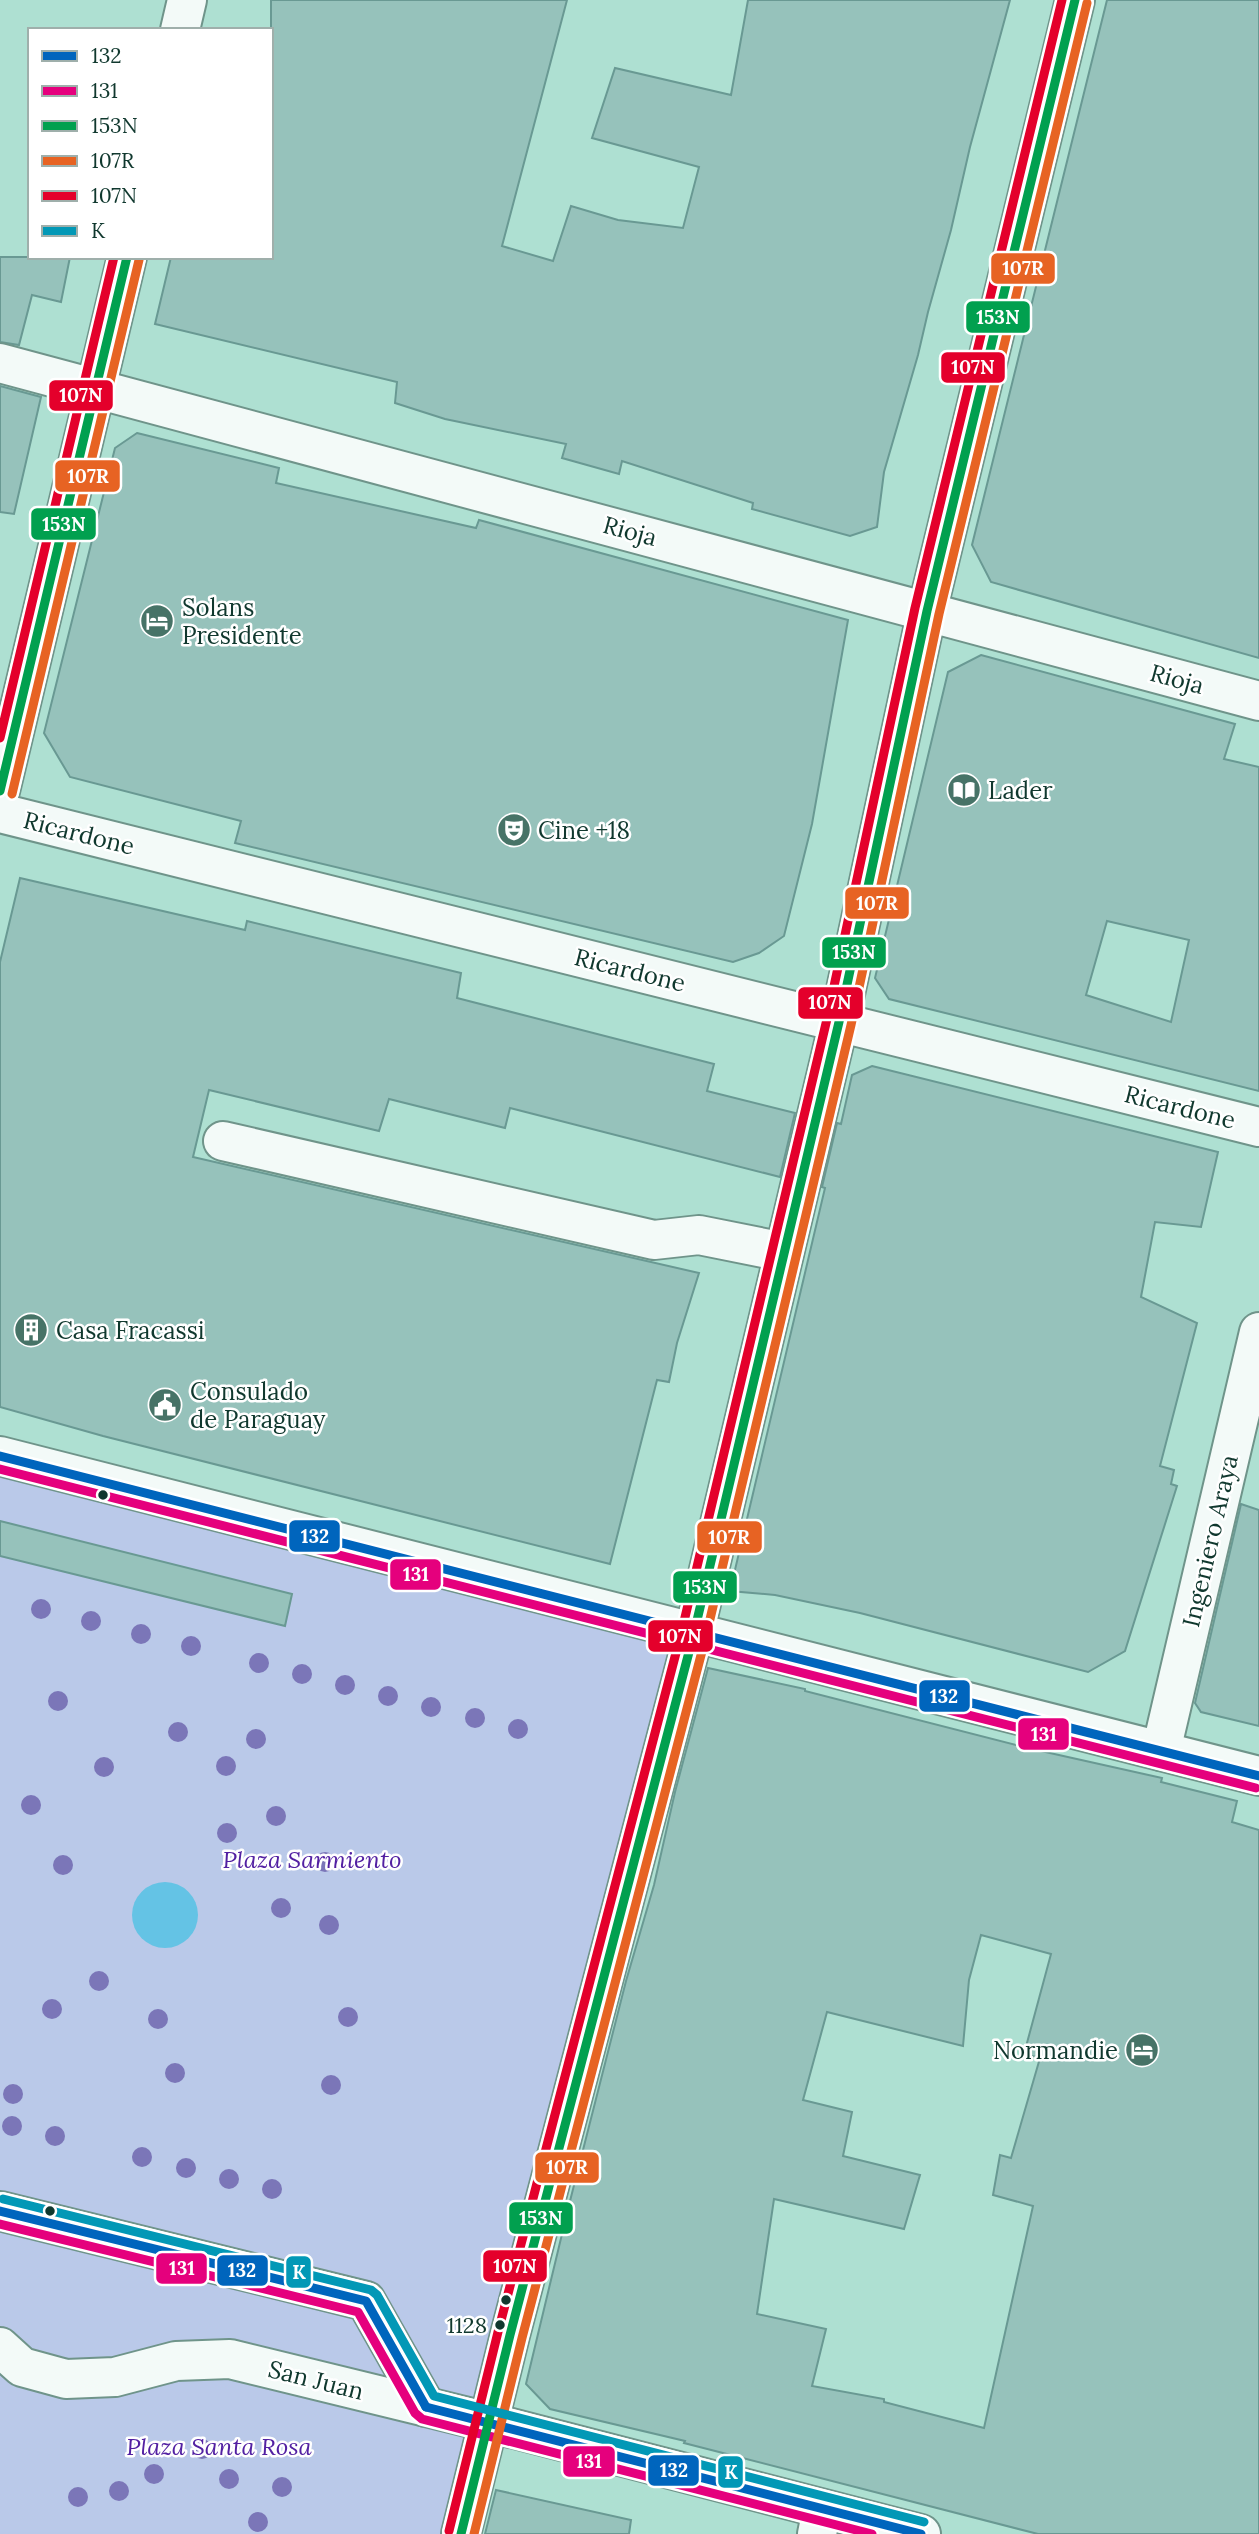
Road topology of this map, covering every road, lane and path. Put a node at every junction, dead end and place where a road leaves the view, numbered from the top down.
1 (187, 0) edge
2 (1075, 0) edge
3 (180, 28) edge
4 (127, 259) edge
5 (0, 363) edge
6 (96, 387) junction
7 (927, 611) junction
8 (1259, 701) edge
9 (0, 791) edge
10 (0, 813) edge
11 (839, 1022) junction
12 (1259, 1127) edge
13 (223, 1141) dead end
14 (784, 1252) junction
15 (1259, 1332) edge
16 (0, 1456) edge
17 (694, 1633) junction
18 (1161, 1751) junction
19 (1259, 1776) edge
20 (0, 2211) edge
21 (0, 2347) edge
22 (426, 2407) junction
23 (488, 2422) junction
24 (819, 2521) edge
25 (461, 2534) edge
26 (921, 2534) edge

1 - 3 street
2 - 7 street
4 - 6 street
5 - 6 street, Rioja
6 - 7 street, Rioja
6 - 9 street
7 - 8 street, Rioja
7 - 11 street
10 - 11 street, Ricardone
11 - 12 street, Ricardone
11 - 14 street
13 - 14 street
14 - 17 street
15 - 18 street, Ingeniero Araya
16 - 17 street
17 - 18 street
17 - 23 street
18 - 19 street
20 - 22 street
21 - 22 street, San Juan
22 - 23 street, San Juan
23 - 24 street, San Juan
23 - 25 street
24 - 26 street, San Juan

